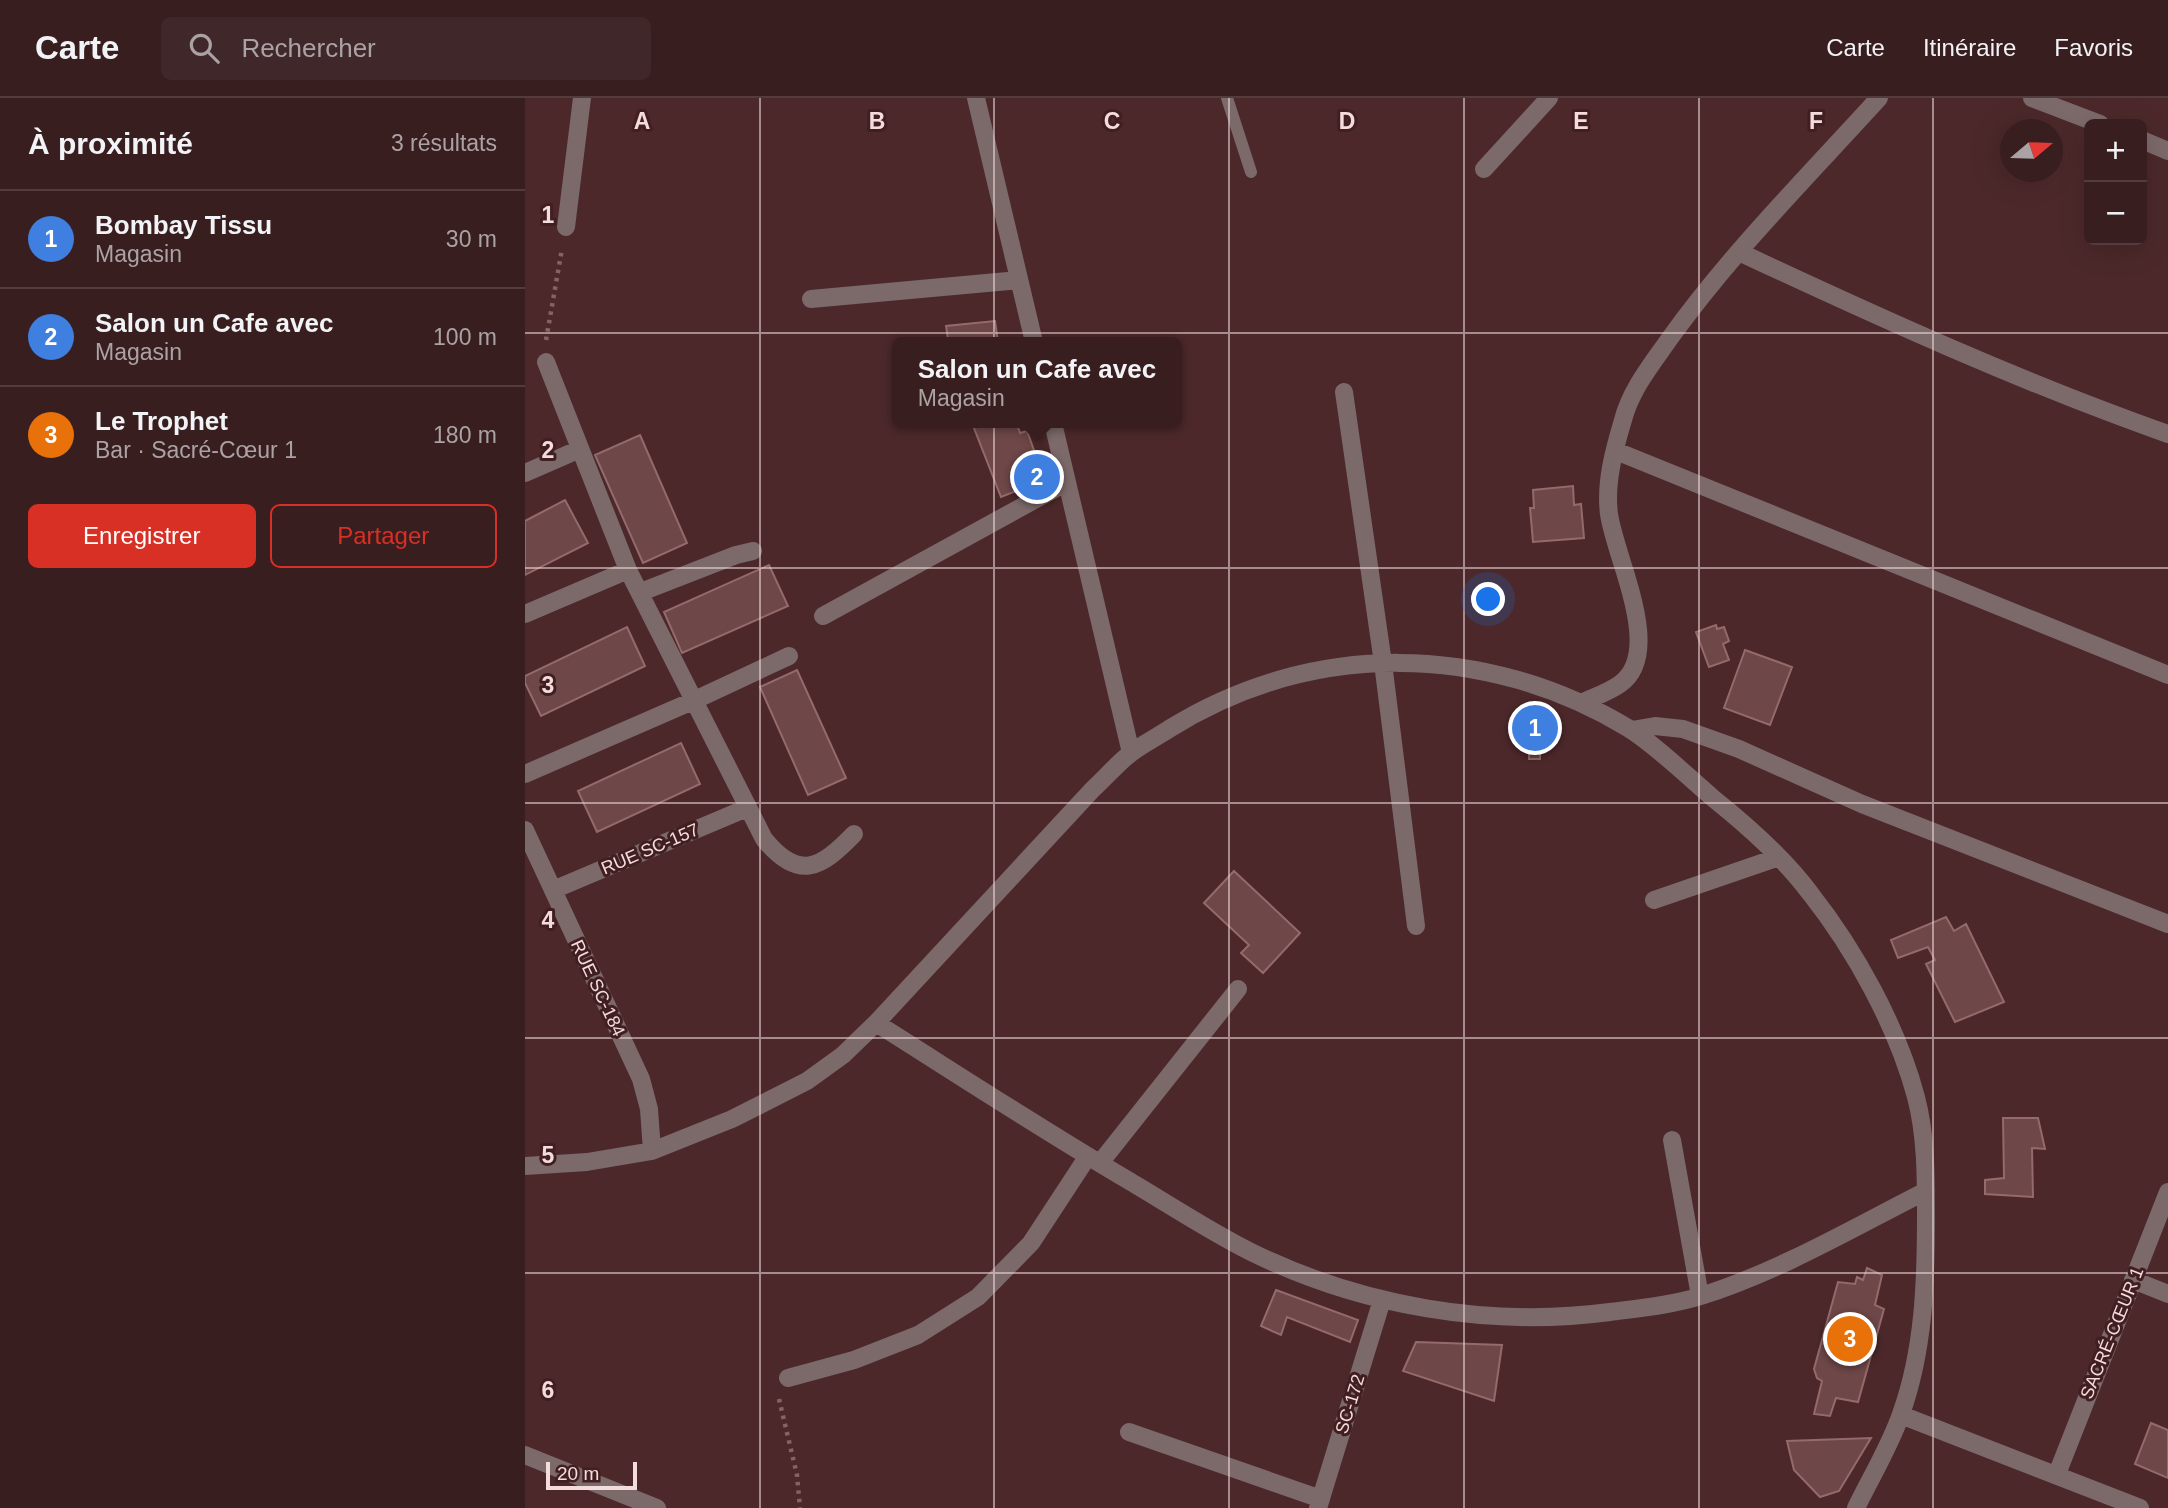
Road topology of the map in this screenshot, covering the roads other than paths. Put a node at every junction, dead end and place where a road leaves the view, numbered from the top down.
1 (582, 98) edge
2 (976, 98) edge
3 (1227, 98) edge
4 (1549, 98) edge
5 (1879, 98) edge
6 (2032, 98) edge
7 (2087, 119) edge
8 (2147, 142) edge
9 (2168, 151) edge
10 (1484, 169) dead end
11 (1251, 172) dead end
12 (566, 227) road end
13 (1739, 253) junction
14 (1020, 280) junction
15 (811, 299) dead end
16 (1033, 337) edge
17 (545, 362) road end
18 (1344, 392) dead end
19 (1054, 428) edge
20 (2168, 434) edge
21 (580, 449) junction
22 (1616, 451) junction
23 (525, 473) edge
24 (1067, 482) junction
25 (753, 551) dead end
26 (628, 570) junction
27 (641, 592) junction
28 (525, 614) edge
29 (823, 616) dead end
30 (789, 656) dead end
31 (1384, 663) junction
32 (2168, 675) edge
33 (695, 700) junction
34 (1581, 703) junction
35 (1632, 730) junction
36 (1131, 753) junction
37 (525, 774) edge
38 (747, 808) junction
39 (525, 830) edge
40 (855, 834) dead end
41 (1779, 857) junction
42 (553, 890) junction
43 (1654, 900) dead end
44 (2168, 924) edge
45 (1416, 926) dead end
46 (1238, 989) dead end
47 (876, 1023) junction
48 (1672, 1140) dead end
49 (652, 1151) junction
50 (1094, 1160) junction
51 (525, 1166) edge
52 (1926, 1191) junction
53 (2168, 1192) edge
54 (2133, 1280) junction
55 (2168, 1294) edge
56 (1700, 1296) junction
57 (1383, 1300) junction
58 (788, 1378) road end
59 (1901, 1415) junction
60 (1129, 1432) dead end
61 (525, 1455) edge
62 (2057, 1474) junction
63 (1320, 1503) edge
64 (657, 1508) edge
65 (1856, 1508) edge
66 (2140, 1508) edge

1 - 12 street
2 - 14 street
3 - 11 lane
4 - 10 street
5 - 13 street
6 - 7 street
8 - 9 street
13 - 20 street
13 - 22 street
14 - 15 street
14 - 16 street
17 - 21 street
18 - 31 street
19 - 24 street
21 - 23 street
21 - 26 street
22 - 32 street
22 - 34 street
24 - 29 street
24 - 36 street
25 - 27 street
26 - 27 street
26 - 28 street
27 - 33 street
30 - 33 street
31 - 34 street
31 - 36 street
31 - 45 street
33 - 37 street
33 - 38 street
34 - 35 street
35 - 41 street
35 - 44 street
36 - 47 street
38 - 40 street
38 - 42 street, RUE SC-157
39 - 42 street, RUE SC-184
41 - 43 street
41 - 52 street
42 - 49 street, RUE SC-184
46 - 50 street
47 - 49 street
47 - 50 street
48 - 56 street
49 - 51 street
50 - 57 street
50 - 58 street
52 - 56 street
52 - 59 street
53 - 54 street, SACRÉ-CŒUR 1
54 - 55 street
54 - 62 street, SACRÉ-CŒUR 1
56 - 57 street
57 - 63 street, SC-172
59 - 62 street
59 - 65 street
60 - 63 street
61 - 64 street
62 - 66 street

